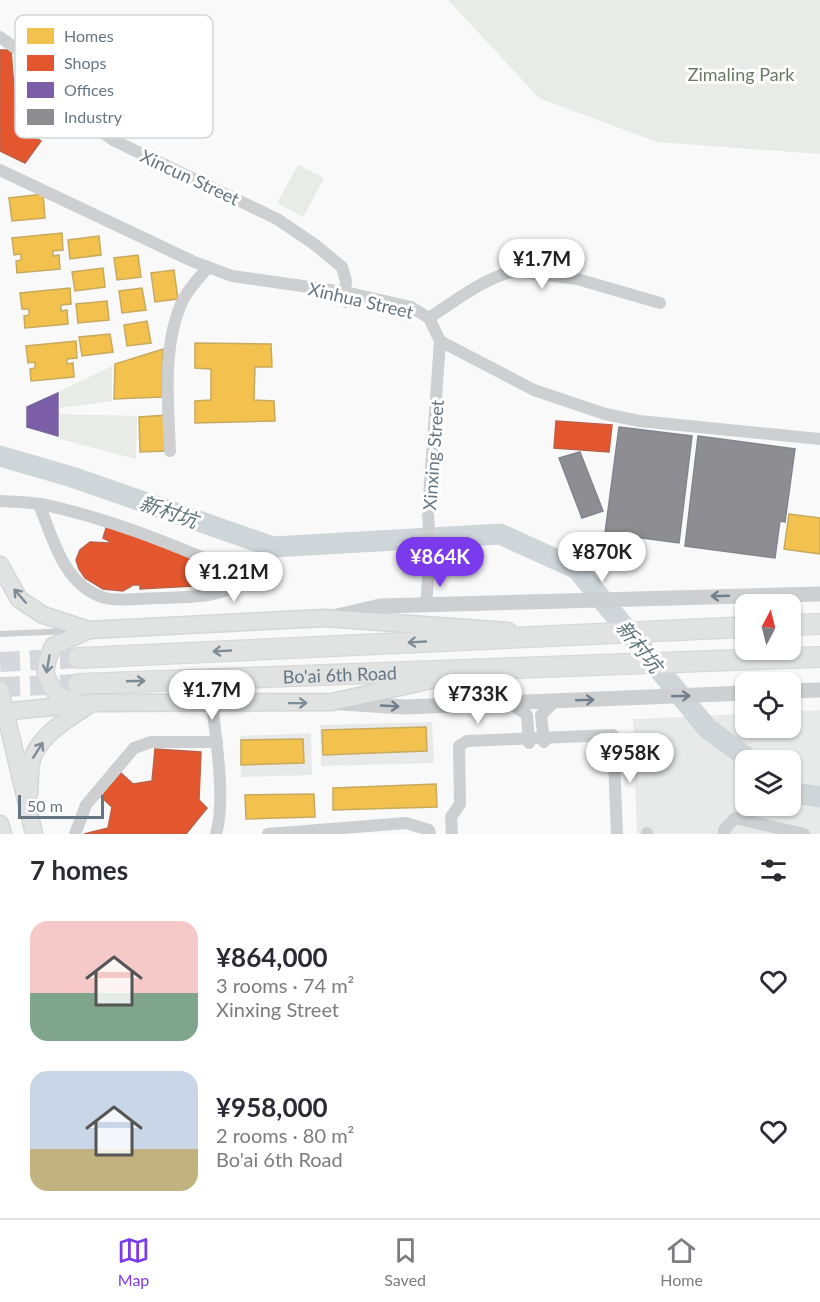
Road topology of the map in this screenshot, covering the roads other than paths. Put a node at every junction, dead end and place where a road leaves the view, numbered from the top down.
1 (0, 37) edge
2 (15, 48) edge
3 (111, 138) edge
4 (0, 170) edge
5 (208, 267) junction
6 (345, 298) junction
7 (660, 303) dead end
8 (429, 318) junction
9 (440, 341) junction
10 (820, 439) edge
11 (170, 451) dead end
12 (0, 501) edge
13 (39, 504) junction
14 (0, 565) edge
15 (820, 594) edge
16 (426, 605) junction
17 (325, 618) junction
18 (820, 624) edge
19 (801, 625) edge
20 (735, 627) edge
21 (89, 630) junction
22 (0, 634) edge
23 (559, 634) junction
24 (820, 657) edge
25 (78, 658) tunnel mouth
26 (484, 668) junction
27 (78, 684) tunnel mouth
28 (0, 690) edge
29 (820, 690) edge
30 (801, 691) edge
31 (735, 694) edge
32 (555, 701) junction
33 (332, 702) junction
34 (92, 703) junction
35 (510, 703) junction
36 (212, 704) junction
37 (2, 711) edge
38 (529, 740) junction
39 (543, 740) junction
40 (217, 742) junction
41 (27, 807) junction
42 (0, 824) edge
43 (3, 834) edge
44 (34, 834) edge
45 (75, 834) edge
46 (216, 834) edge
47 (268, 834) edge
48 (430, 834) edge
49 (453, 834) edge
50 (616, 834) edge
51 (724, 834) edge
52 (804, 834) edge

1 - 2 street, Xincun Street
3 - 6 street, Xincun Street
4 - 5 street, Xinhua Street
5 - 6 street, Xinhua Street
5 - 11 street
6 - 8 street, Xinhua Street
7 - 8 street
8 - 9 street, Xinhua Street
9 - 10 street
9 - 16 street, Xinxing Street
12 - 13 street
13 - 13 street
21 -> 14 main road
15 -> 16 street
16 - 17 street
17 - 21 main road
17 - 23 main road
18 - 19 highway
20 - 23 highway, Bo'ai 6th Road
21 - 22 lane
21 -> 34 main road
23 -> 25 highway, Bo'ai 6th Road
24 - 26 highway, Bo'ai 6th Road
27 -> 26 highway, Bo'ai 6th Road
26 - 33 main road
28 - 37 main road
29 - 30 street
32 -> 31 street, Bo'ai 6th Road
32 - 35 street, Bo'ai 6th Road
32 - 39 street
33 -> 35 street, Bo'ai 6th Road
36 -> 33 main road, Bo'ai 6th Road
34 - 36 main road, Bo'ai 6th Road
34 - 37 main road
41 -> 34 main road
35 - 38 street
36 - 40 street
37 - 41 main road
38 - 39 street
38 - 49 street
39 - 50 street
40 - 45 street
40 - 46 street
41 - 44 main road
42 - 43 main road
47 - 48 street
51 - 52 street

